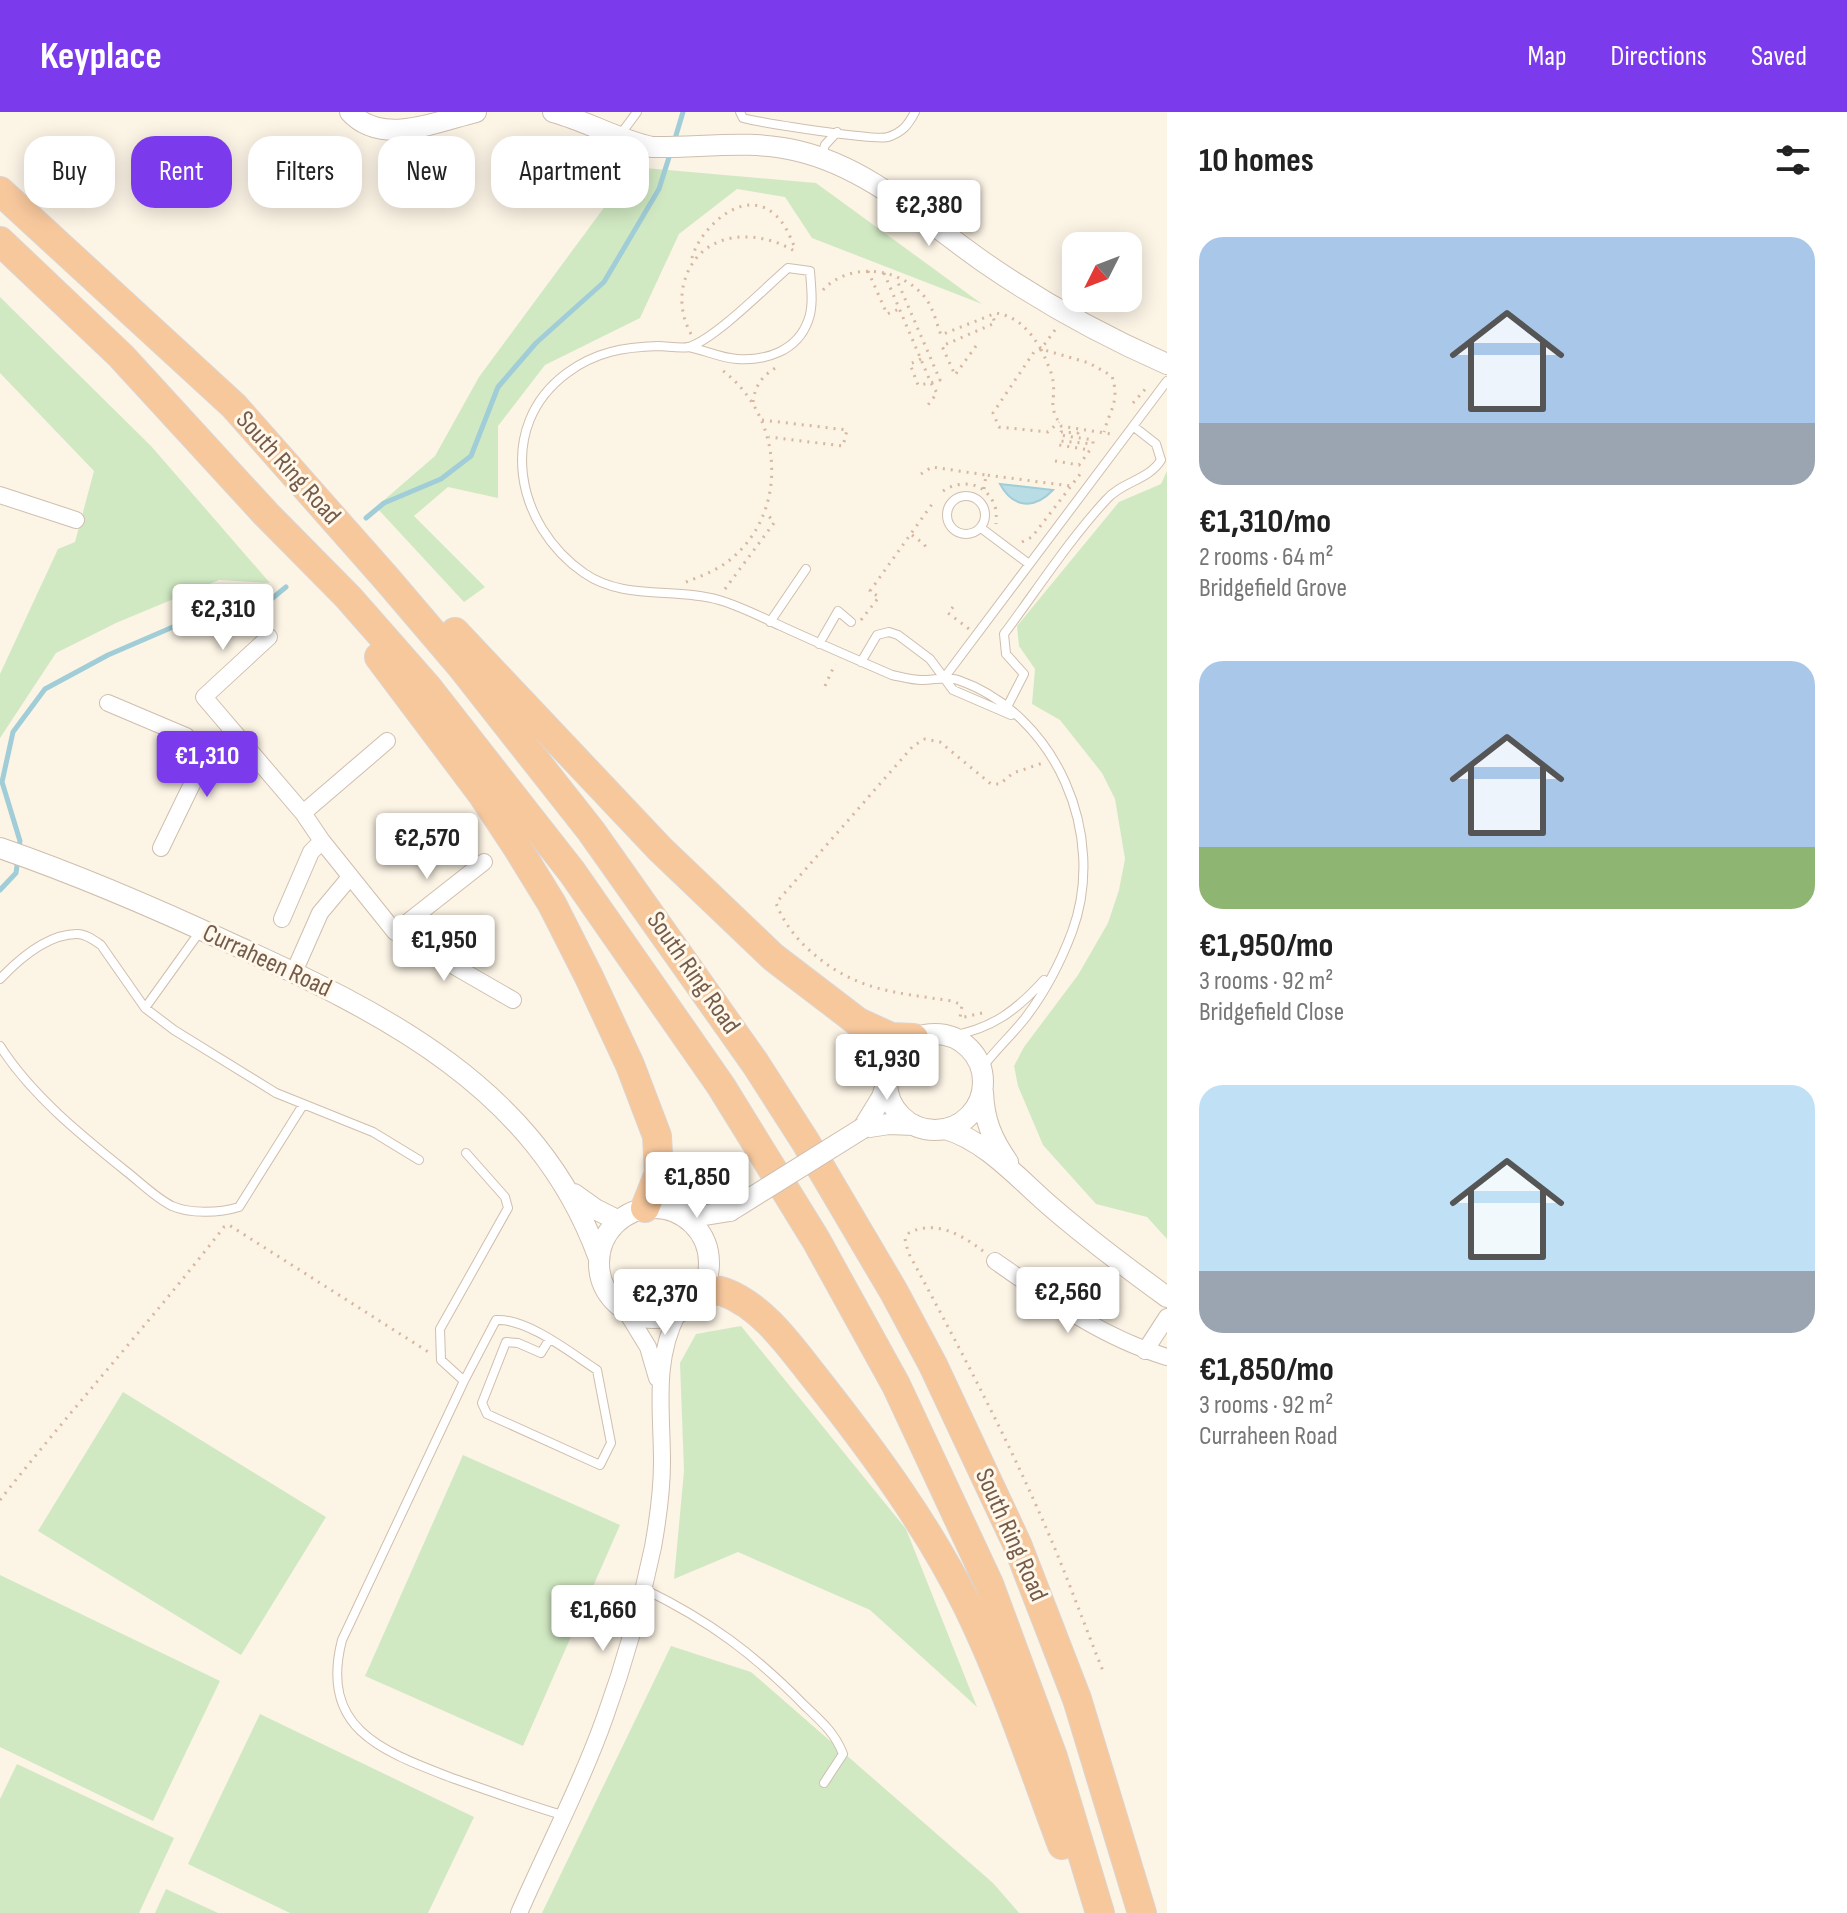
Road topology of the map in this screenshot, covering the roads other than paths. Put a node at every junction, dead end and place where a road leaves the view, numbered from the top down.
1 (350, 112) edge
2 (476, 112) edge
3 (553, 112) edge
4 (637, 112) edge
5 (740, 112) edge
6 (915, 112) edge
7 (837, 132) junction
8 (620, 136) joint
9 (649, 145) edge
10 (821, 158) junction
11 (0, 191) edge
12 (0, 241) edge
13 (695, 346) junction
14 (1167, 364) edge
15 (1167, 381) edge
16 (234, 406) junction
17 (1133, 426) junction
18 (0, 495) edge
19 (266, 514) junction
20 (76, 520) dead end
21 (981, 528) junction
22 (1029, 564) junction
23 (806, 569) dead end
24 (770, 622) junction
25 (853, 625) road end
26 (269, 637) dead end
27 (819, 644) junction
28 (861, 662) junction
29 (944, 678) junction
30 (108, 703) dead end
31 (1007, 707) junction
32 (1020, 718) junction
33 (387, 741) dead end
34 (242, 742) junction
35 (212, 765) junction
36 (303, 813) junction
37 (322, 841) junction
38 (1, 848) edge
39 (161, 848) dead end
40 (484, 862) dead end
41 (350, 877) junction
42 (282, 919) dead end
43 (201, 930) junction
44 (395, 932) junction
45 (1058, 964) junction
46 (294, 972) junction
47 (0, 979) edge
48 (513, 1000) dead end
49 (145, 1008) junction
50 (951, 1036) junction
51 (914, 1038) junction
52 (0, 1046) edge
53 (982, 1068) junction
54 (887, 1082) junction
55 (983, 1092) junction
56 (303, 1105) junction
57 (914, 1125) junction
58 (863, 1128) junction
59 (945, 1129) junction
60 (466, 1153) dead end
61 (419, 1160) dead end
62 (1017, 1175) junction
63 (571, 1192) junction
64 (645, 1208) junction
65 (730, 1211) junction
66 (677, 1212) junction
67 (617, 1220) junction
68 (708, 1253) junction
69 (598, 1256) junction
70 (995, 1261) road end
71 (700, 1293) junction
72 (1167, 1297) edge
73 (626, 1311) junction
74 (678, 1313) junction
75 (1167, 1317) edge
76 (549, 1340) junction
77 (1145, 1351) junction
78 (1167, 1357) edge
79 (464, 1381) junction
80 (659, 1383) junction
81 (644, 1589) junction
82 (824, 1783) dead end
83 (562, 1815) junction
84 (519, 1913) edge
85 (1087, 1913) edge
86 (1100, 1913) edge
87 (1142, 1913) edge

1 - 2 street
3 - 8 street
4 - 8 lane
5 - 7 lane
6 - 7 lane
7 - 10 lane
9 - 10 street
10 - 14 street
11 - 16 highway, South Ring Road
12 - 19 highway, South Ring Road
13 - 13 lane
13 - 24 lane
15 - 17 lane
16 - 51 highway
16 - 87 highway, South Ring Road
17 - 22 lane
17 - 31 lane
18 - 20 street
19 - 64 highway
19 - 86 highway, South Ring Road
21 - 21 lane
21 - 22 lane
22 - 29 lane
23 - 24 lane
24 - 27 lane
25 - 27 lane
26 - 34 street
27 - 28 lane
28 - 29 lane
28 - 29 lane
29 - 31 lane
29 - 32 lane
30 - 35 street
31 - 32 lane
32 - 45 lane
33 - 36 street
34 - 35 street
34 - 36 street
35 - 39 street
36 - 37 street
37 - 41 street
37 - 42 street
38 - 43 street, Curraheen Road
40 - 44 street
41 - 44 street
41 - 46 street
43 - 46 street, Curraheen Road
43 - 49 lane
44 - 48 street
45 - 50 lane
45 - 53 lane
46 - 63 street, Curraheen Road
47 - 49 lane
49 - 56 lane
50 - 51 street
50 - 53 street
51 - 54 street
52 - 56 lane
53 - 55 street
54 - 57 street
54 - 58 street
55 - 59 street
55 - 62 street
56 - 61 lane
57 - 58 street
57 - 59 street
58 - 65 street, bridge
59 - 62 street
60 - 79 lane
62 - 72 street
63 - 67 street, Curraheen Road
63 - 69 street, Curraheen Road
64 - 66 street
64 - 67 street
65 - 66 street
65 - 68 street
66 - 68 street
67 - 69 street
68 - 71 street
69 - 73 street, Curraheen Road
70 - 77 street
71 - 74 street
71 - 85 highway
73 - 74 street
73 - 80 street
74 - 80 street
75 - 77 street
76 - 76 lane
76 - 79 lane
77 - 78 street
79 - 83 lane
80 - 81 street
81 - 82 lane
81 - 83 street
83 - 84 street

